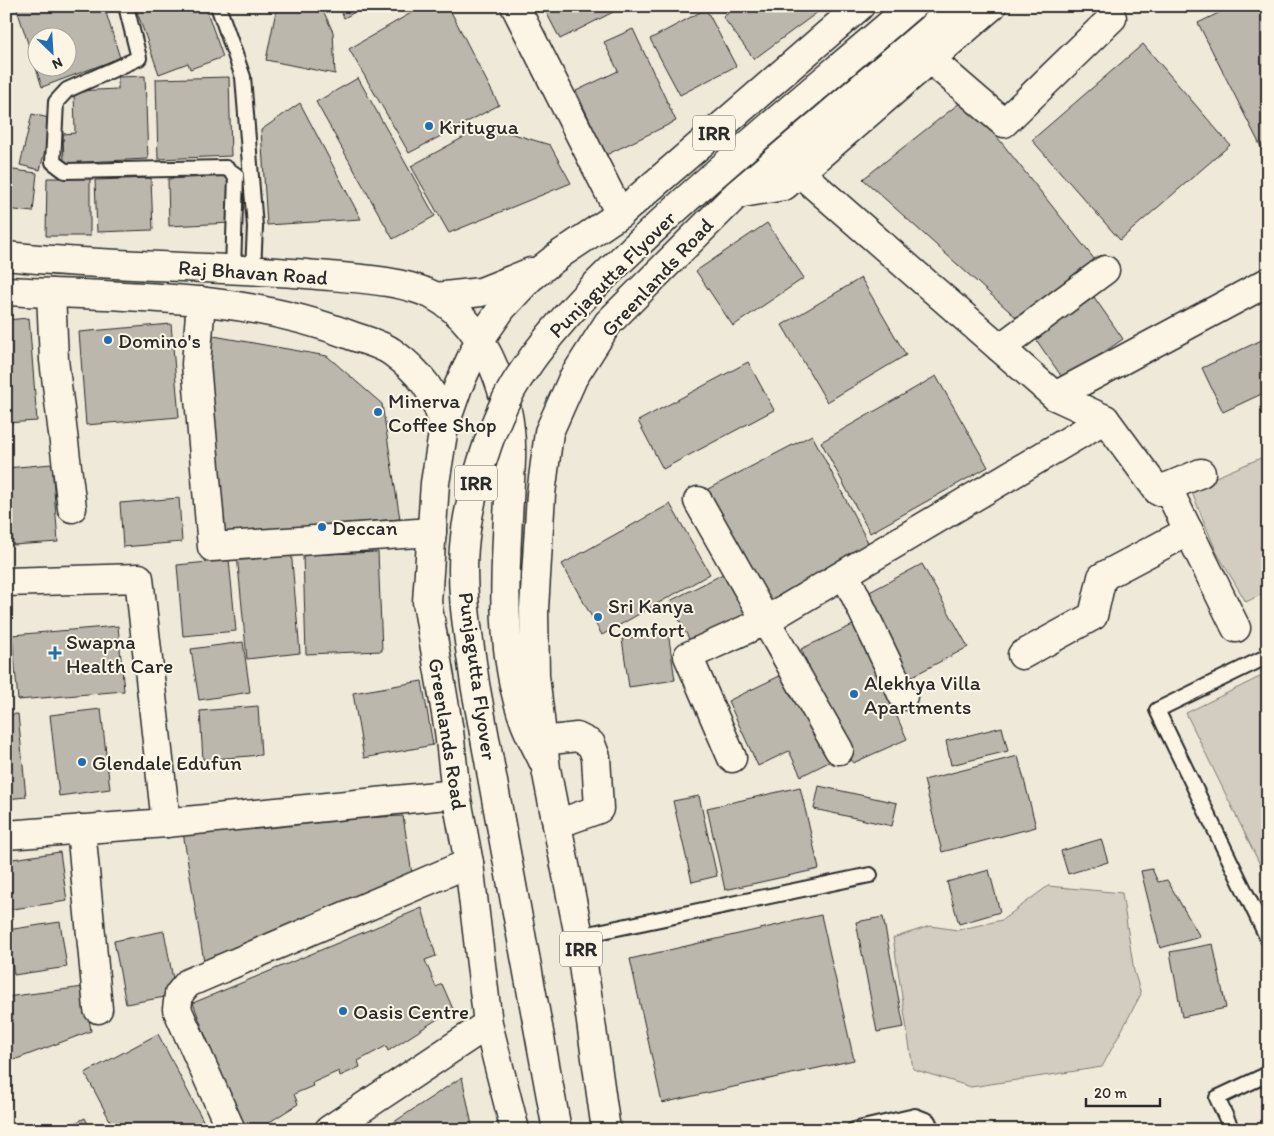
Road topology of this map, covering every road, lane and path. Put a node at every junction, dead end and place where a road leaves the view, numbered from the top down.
1 (126, 6) edge
2 (218, 6) edge
3 (515, 6) edge
4 (860, 6) edge
5 (910, 6) edge
6 (992, 6) edge
7 (950, 12) edge
8 (1112, 18) dead end
9 (931, 60) junction
10 (800, 173) junction
11 (737, 194) junction
12 (620, 214) junction
13 (562, 253) junction
14 (6, 256) edge
15 (243, 269) junction
16 (1104, 270) dead end
17 (1268, 282) edge
18 (6, 291) edge
19 (51, 293) junction
20 (436, 298) junction
21 (201, 301) junction
22 (479, 341) junction
23 (1000, 348) junction
24 (1055, 396) junction
25 (1105, 419) junction
26 (444, 427) junction
27 (1201, 473) dead end
28 (1168, 487) junction
29 (698, 501) dead end
30 (72, 508) dead end
31 (1189, 530) junction
32 (432, 532) junction
33 (845, 574) junction
34 (6, 582) edge
35 (765, 621) junction
36 (1236, 628) dead end
37 (1022, 655) dead end
38 (1268, 656) edge
39 (903, 696) dead end
40 (543, 741) junction
41 (839, 750) dead end
42 (732, 758) dead end
43 (546, 769) junction
44 (456, 794) junction
45 (166, 824) junction
46 (557, 824) junction
47 (80, 829) junction
48 (6, 835) edge
49 (469, 862) junction
50 (870, 875) dead end
51 (579, 936) junction
52 (1268, 939) edge
53 (98, 1009) dead end
54 (488, 1024) junction
55 (1268, 1074) edge
56 (231, 1130) edge
57 (329, 1130) edge
58 (515, 1130) edge
59 (557, 1130) edge
60 (606, 1130) edge
61 (854, 1130) edge
62 (932, 1130) edge
63 (1232, 1130) edge

1 - 15 lane
2 - 15 lane
3 - 12 main road
4 - 12 main road, Greenlands Road / IRR
5 - 59 main road, Punjagutta Flyover / IRR, bridge
6 - 9 main road
7 - 11 main road, IRR
8 - 9 main road
9 - 10 main road
10 - 11 main road
10 - 23 main road
11 - 40 main road, Greenlands Road / IRR
12 - 13 main road, Greenlands Road / IRR
13 - 20 main road
13 - 22 main road, Greenlands Road / IRR
14 - 15 main road, Raj Bhavan Road
15 - 20 main road, Raj Bhavan Road
16 - 23 main road
17 - 24 main road
18 - 19 main road, Raj Bhavan Road
19 - 21 main road, Raj Bhavan Road
19 - 30 main road
20 - 22 main road, Raj Bhavan Road
21 - 26 main road, Raj Bhavan Road
21 - 32 main road
22 - 26 main road, Greenlands Road / IRR
22 - 43 main road, Greenlands Road / IRR
23 - 24 main road
24 - 25 main road
25 - 28 main road
25 - 33 main road
26 - 32 main road, Greenlands Road / IRR
27 - 28 main road
28 - 31 main road
29 - 35 main road
31 - 36 main road
31 - 37 main road
32 - 44 main road, Greenlands Road / IRR
33 - 35 main road
33 - 39 main road
34 - 45 main road
35 - 41 main road
35 - 42 main road
38 - 52 lane
40 - 43 main road, Greenlands Road / IRR
40 - 46 main road
43 - 46 main road, Greenlands Road / IRR
44 - 45 main road
44 - 49 main road, Greenlands Road / IRR
45 - 47 main road
46 - 51 main road, Greenlands Road / IRR
47 - 48 main road
47 - 53 main road
49 - 54 main road, Greenlands Road / IRR
49 - 56 main road
50 - 51 lane
51 - 60 main road, Greenlands Road / IRR
54 - 57 main road
54 - 58 main road, Greenlands Road / IRR
55 - 63 lane
61 - 62 lane

